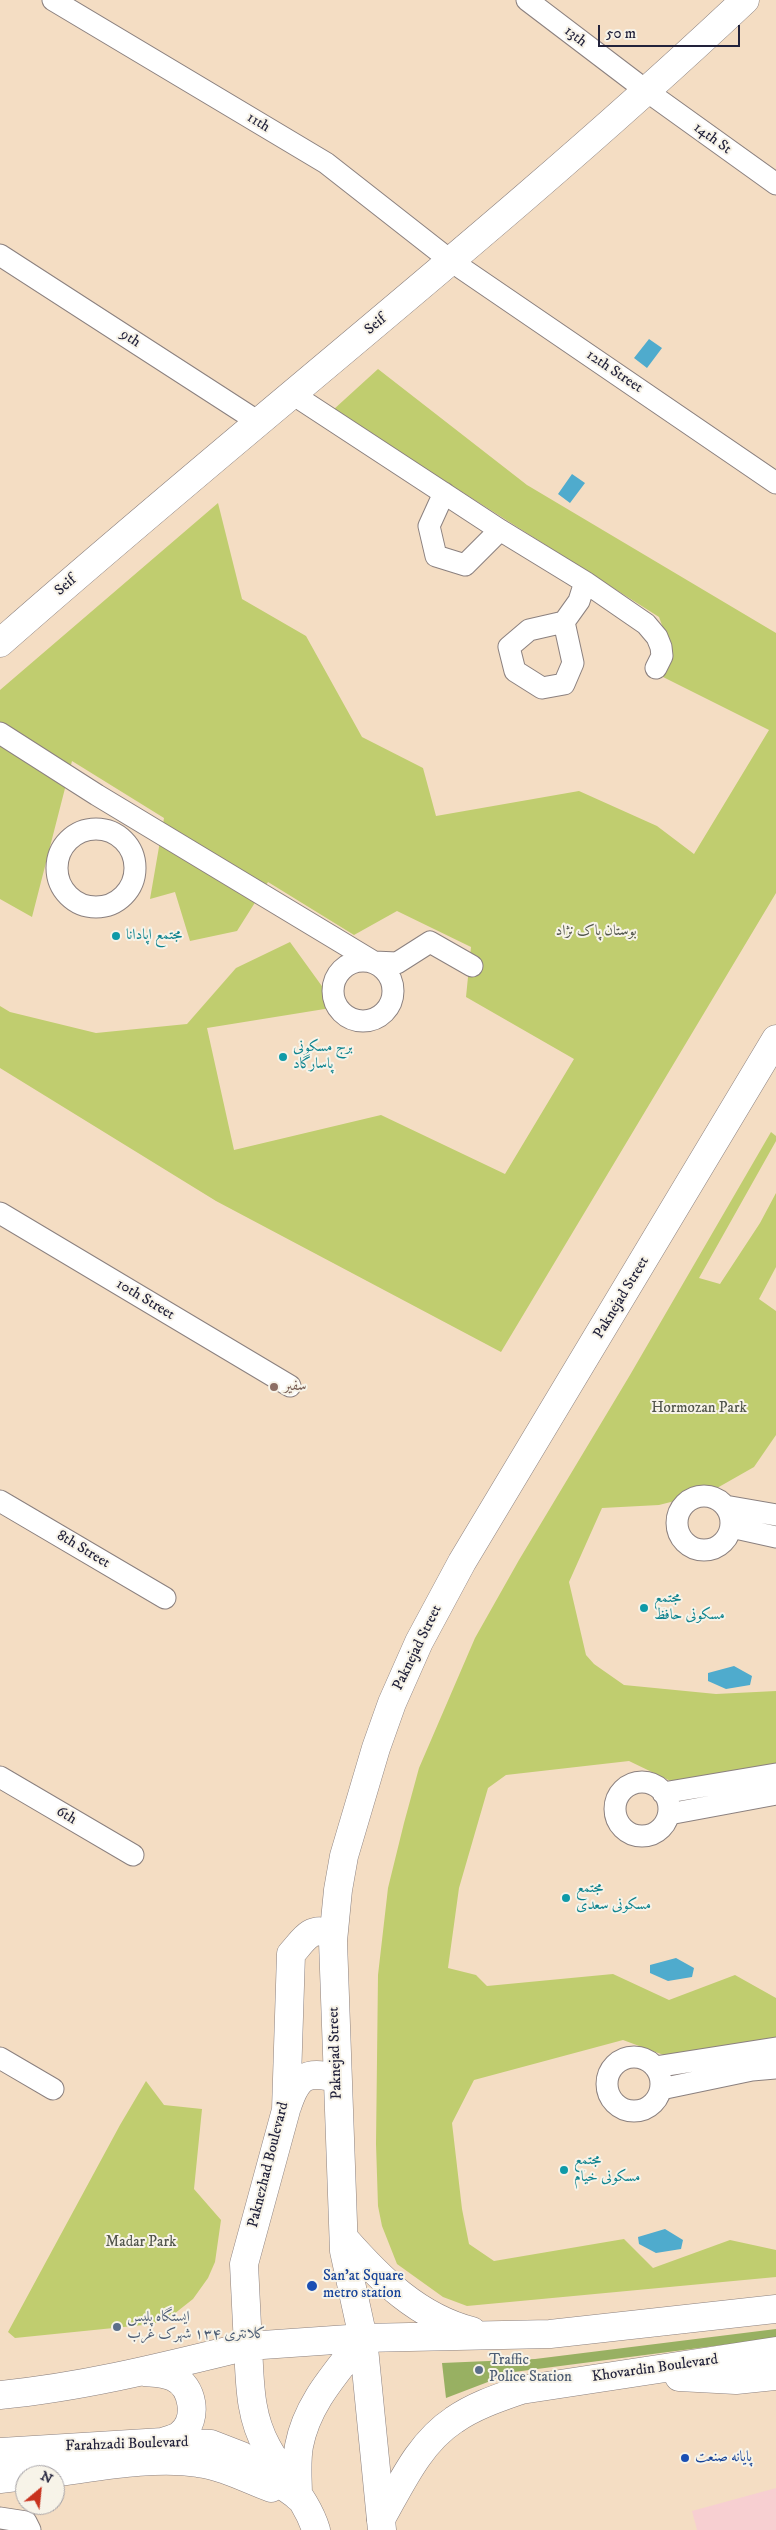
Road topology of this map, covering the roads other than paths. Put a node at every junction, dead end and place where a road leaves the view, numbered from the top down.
1 (53, 0) edge
2 (527, 0) edge
3 (745, 0) edge
4 (648, 92) junction
5 (776, 184) edge
6 (0, 255) edge
7 (451, 262) junction
8 (294, 395) junction
9 (260, 423) junction
10 (776, 483) edge
11 (444, 493) junction
12 (500, 530) junction
13 (585, 582) junction
14 (564, 622) dead end
15 (0, 643) edge
16 (656, 668) dead end
17 (0, 733) edge
18 (97, 795) junction
19 (93, 830) dead end
20 (472, 966) dead end
21 (776, 1039) edge
22 (0, 1213) edge
23 (290, 1386) dead end
24 (0, 1501) edge
25 (725, 1506) junction
26 (776, 1515) edge
27 (731, 1527) junction
28 (776, 1537) edge
29 (165, 1598) dead end
30 (776, 1774) edge
31 (0, 1777) edge
32 (663, 1792) junction
33 (776, 1794) edge
34 (669, 1814) junction
35 (133, 1855) dead end
36 (333, 1941) junction
37 (776, 2048) edge
38 (0, 2058) edge
39 (655, 2067) junction
40 (776, 2068) edge
41 (336, 2078) junction
42 (53, 2089) dead end
43 (661, 2089) junction
44 (286, 2110) junction
45 (344, 2238) junction
46 (776, 2309) edge
47 (501, 2336) junction
48 (363, 2338) junction
49 (248, 2346) junction
50 (776, 2351) edge
51 (145, 2372) junction
52 (637, 2374) junction
53 (776, 2376) edge
54 (0, 2395) edge
55 (163, 2442) junction
56 (0, 2452) edge
57 (65, 2471) edge
58 (15, 2477) edge
59 (0, 2479) edge
60 (298, 2497) junction
61 (0, 2518) edge
62 (382, 2524) edge
63 (28, 2526) edge
64 (316, 2530) edge

1 - 7 street, 11th
2 - 4 street, 13th
3 - 4 main road, Seif
4 - 5 street, 14th St
4 - 7 main road, Seif
6 - 9 street, 9th
7 - 8 main road, Seif
7 - 10 street, 12th Street
8 - 9 main road, Seif
8 - 11 street
9 - 15 main road, Seif
11 - 12 street
11 - 12 street
12 - 13 street
13 - 14 street
13 - 16 street
17 - 18 street
18 - 19 street
18 - 20 street
21 - 36 main road, Paknejad Street
22 - 23 street, 10th Street
24 - 29 street, 8th Street
25 - 26 street
25 - 27 street
25 - 27 street
27 - 28 street
30 - 32 street
31 - 35 street, 6th
32 - 34 street
32 - 34 street
33 - 34 street
36 - 41 main road, Paknejad Street
36 - 44 main road, Paknezhad Boulevard
37 - 39 street
38 - 42 street
39 - 43 street
39 - 43 street
40 - 43 street
41 - 44 main road
41 - 45 main road, Paknejad Street
44 - 49 main road, Paknezhad Boulevard
45 - 47 main road
45 - 48 main road, Paknejad Street
46 - 47 main road
47 - 48 main road
48 - 49 main road
48 - 60 main road
48 - 62 main road, Paknejad Street
49 - 51 main road
49 - 60 main road, Paknezhad Boulevard
50 - 52 main road, Khovardin Boulevard
51 - 54 main road
51 - 55 main road
52 - 53 main road
52 - 62 main road, Khovardin Boulevard
55 - 56 main road, Farahzadi Boulevard
55 - 60 main road, Farahzadi Boulevard
57 - 60 main road
58 - 59 main road
60 - 64 main road, Paknezhad Boulevard
61 - 63 street

